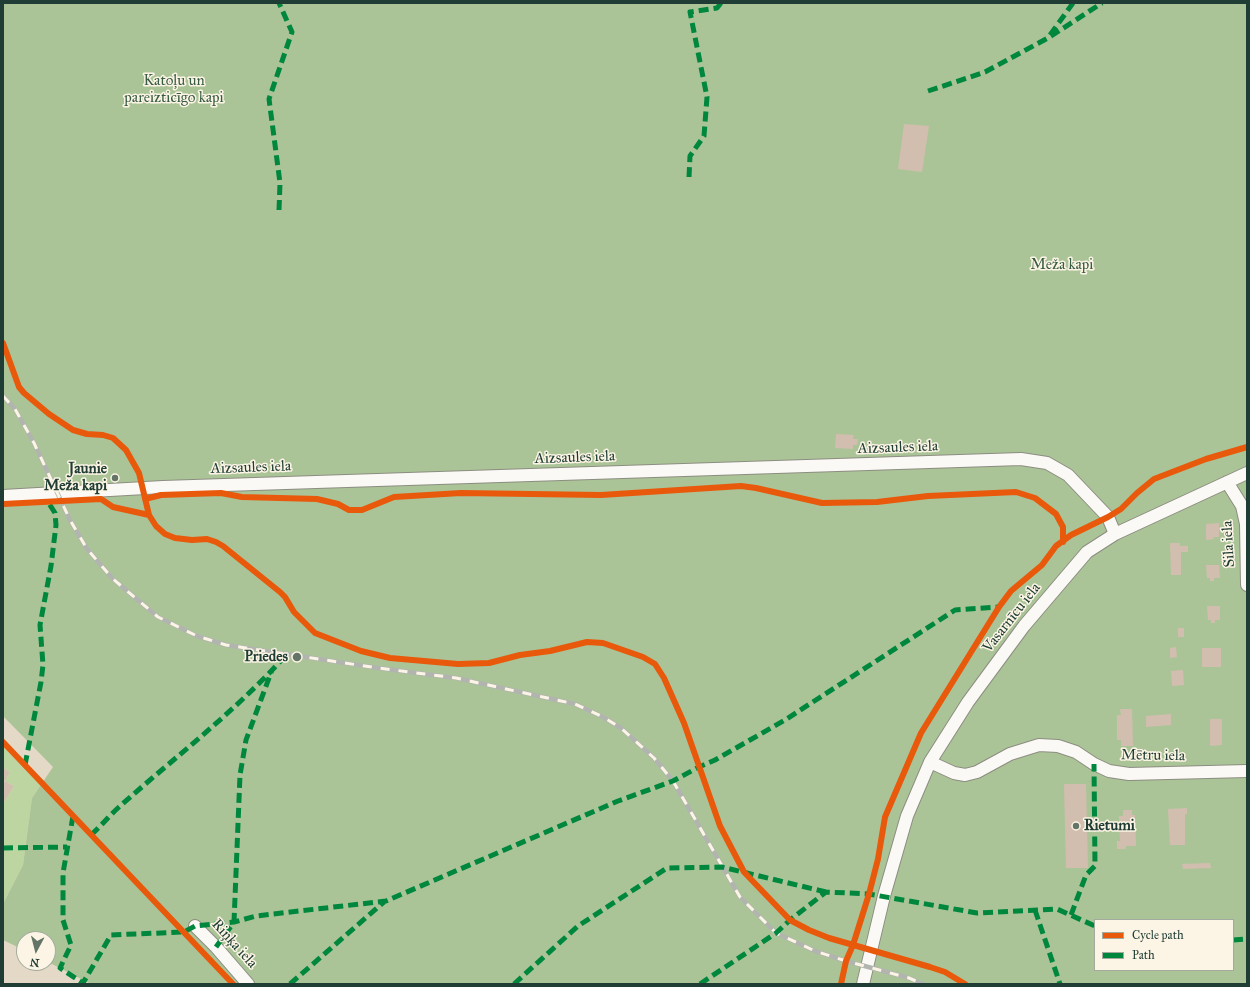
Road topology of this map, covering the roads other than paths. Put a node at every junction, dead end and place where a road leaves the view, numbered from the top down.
1 (1247, 474) edge
2 (1227, 482) junction
3 (3, 496) edge
4 (1114, 534) junction
5 (1247, 585) edge
6 (930, 762) junction
7 (1247, 771) edge
8 (195, 926) dead end
9 (248, 984) edge
10 (863, 984) edge

1 - 2 street, Vasarnīcu iela
2 - 4 street, Vasarnīcu iela
2 - 5 street, Sila iela
3 - 4 street, Aizsaules iela
4 - 6 street, Vasarnīcu iela
6 - 7 street, Mētru iela
6 - 10 street, Vasarnīcu iela
8 - 9 street, Riņķa iela

